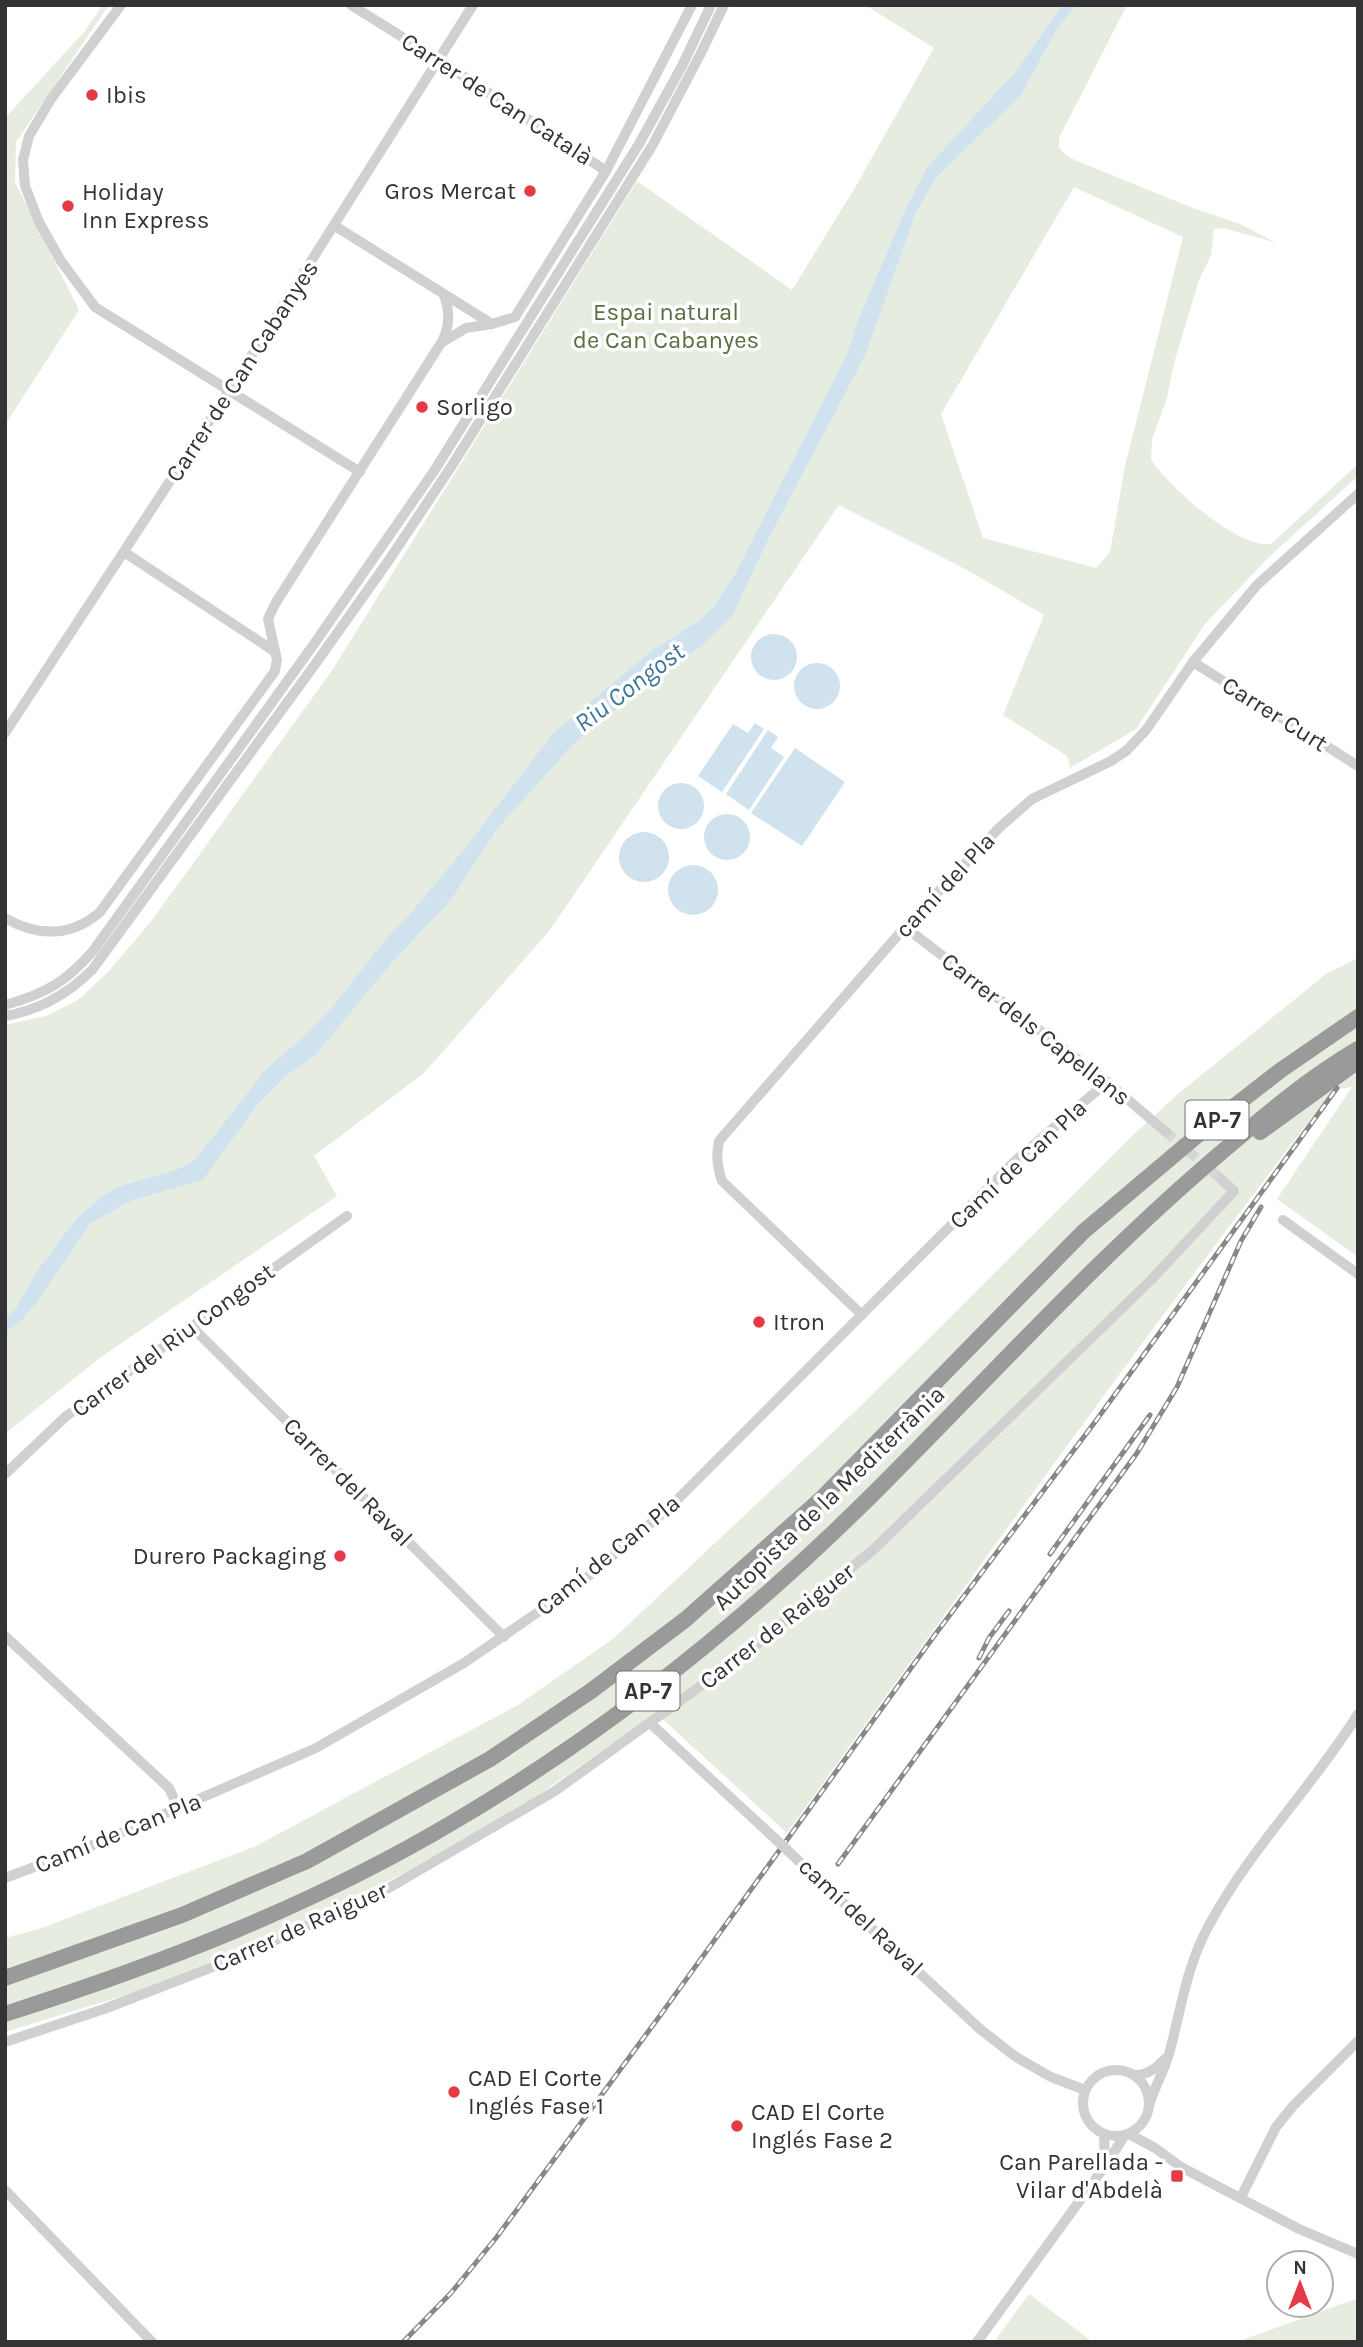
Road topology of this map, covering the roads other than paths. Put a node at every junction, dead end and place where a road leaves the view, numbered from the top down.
1 (121, 5) edge
2 (352, 5) edge
3 (473, 5) edge
4 (692, 5) edge
5 (711, 5) edge
6 (724, 5) edge
7 (439, 60) junction
8 (606, 171) junction
9 (335, 226) junction
10 (444, 295) junction
11 (492, 324) junction
12 (441, 343) junction
13 (229, 391) junction
14 (360, 472) junction
15 (1358, 494) edge
16 (124, 551) junction
17 (274, 651) junction
18 (1193, 662) junction
19 (5, 733) edge
20 (1358, 766) edge
21 (5, 918) edge
22 (905, 927) junction
23 (5, 1005) edge
24 (5, 1016) edge
25 (1358, 1017) edge
26 (1358, 1049) edge
27 (1358, 1062) edge
28 (1107, 1082) junction
29 (1166, 1132) tunnel mouth
30 (1221, 1179) dead end
31 (1173, 1194) junction
32 (347, 1216) dead end
33 (1283, 1220) dead end
34 (1358, 1274) edge
35 (862, 1315) junction
36 (192, 1326) junction
37 (5, 1474) edge
38 (5, 1636) edge
39 (504, 1637) junction
40 (1358, 1714) edge
41 (650, 1723) junction
42 (178, 1809) junction
43 (5, 1878) edge
44 (5, 1978) edge
45 (5, 2014) edge
46 (1172, 2040) junction
47 (5, 2042) edge
48 (1358, 2042) edge
49 (1134, 2075) junction
50 (1085, 2090) junction
51 (1150, 2103) junction
52 (1142, 2124) junction
53 (1104, 2134) junction
54 (1127, 2135) junction
55 (1164, 2155) junction
56 (1105, 2166) junction
57 (5, 2190) edge
58 (1241, 2197) junction
59 (1358, 2254) edge
60 (152, 2342) edge
61 (977, 2342) edge

1 - 13 street
2 - 7 street, Carrer de Can Català
3 - 7 street, Carrer de Can Cabanyes
4 - 8 street
5 - 23 street
6 - 24 street
7 - 8 street, Carrer de Can Català
7 - 9 street, Carrer de Can Cabanyes
8 - 11 street
9 - 10 street
9 - 13 street, Carrer de Can Cabanyes
10 - 11 street
10 - 12 street
11 - 12 street
12 - 14 street
13 - 14 street
13 - 16 street, Carrer de Can Cabanyes
14 - 17 street
15 - 18 street, camí del Pla
16 - 17 street
16 - 19 street, Carrer de Can Cabanyes
17 - 21 street
18 - 20 street, Carrer Curt
18 - 22 street, camí del Pla
22 - 28 street, Carrer dels Capellans
22 - 35 street, camí del Pla
25 - 44 highway, Autopista de la Mediterrània / AP-7
26 - 31 highway, Autopista de la Mediterrània / AP-7
27 - 31 highway
28 - 29 street, Carrer dels Capellans
28 - 35 street, Camí de Can Pla
30 - 41 street, Carrer de Raiguer
31 - 45 highway, Autopista de la Mediterrània / AP-7
32 - 36 street, Carrer del Riu Congost
33 - 34 street
35 - 39 street, Camí de Can Pla
36 - 37 street, Carrer del Riu Congost
36 - 39 street, Carrer del Raval
38 - 42 street
39 - 42 street, Camí de Can Pla
40 - 46 street
41 - 47 street, Carrer de Raiguer
41 - 50 street, camí del Raval, bridge
42 - 43 street, Camí de Can Pla
46 - 49 street
46 - 51 street
48 - 58 street
49 - 50 street
49 - 51 street
50 - 53 street
51 - 52 street
52 - 54 street
52 - 55 street
53 - 54 street
53 - 56 street
54 - 55 street
54 - 56 street
55 - 58 street
56 - 61 street
57 - 60 street
58 - 59 street

